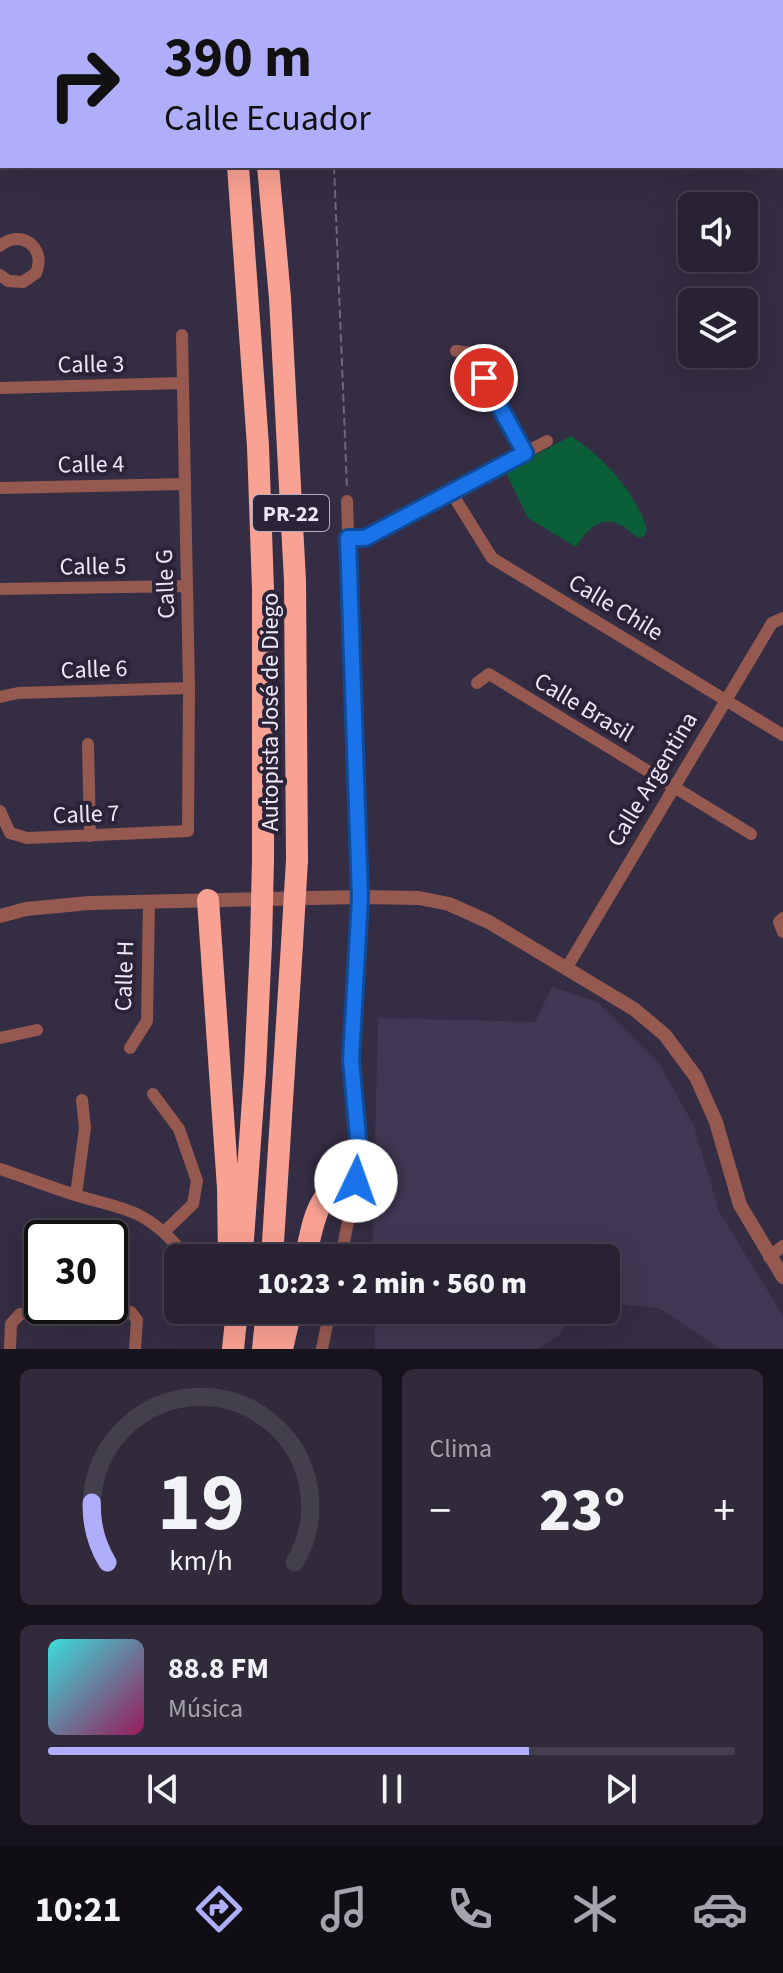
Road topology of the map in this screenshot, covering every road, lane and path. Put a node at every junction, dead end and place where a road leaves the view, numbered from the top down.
1 (238, 168) edge
2 (268, 168) edge
3 (334, 168) edge
4 (0, 246) edge
5 (3, 279) edge
6 (182, 335) dead end
7 (456, 351) dead end
8 (182, 383) junction
9 (0, 388) edge
10 (547, 441) dead end
11 (525, 453) junction
12 (184, 484) junction
13 (0, 488) edge
14 (451, 492) junction
15 (347, 501) joint
16 (348, 538) junction
17 (187, 586) junction
18 (0, 589) edge
19 (783, 618) edge
20 (477, 683) dead end
21 (189, 688) junction
22 (0, 697) edge
23 (725, 700) junction
24 (783, 735) edge
25 (88, 744) dead end
26 (673, 787) junction
27 (0, 811) edge
28 (188, 831) joint
29 (751, 834) dead end
30 (90, 836) junction
31 (360, 897) junction
32 (208, 900) junction
33 (149, 902) junction
34 (0, 916) edge
35 (783, 918) edge
36 (783, 932) edge
37 (566, 969) junction
38 (37, 1030) dead end
39 (0, 1038) edge
40 (130, 1048) dead end
41 (153, 1094) dead end
42 (82, 1100) dead end
43 (0, 1169) edge
44 (356, 1181) junction
45 (76, 1195) junction
46 (164, 1232) junction
47 (175, 1244) edge
48 (229, 1244) edge
49 (243, 1244) edge
50 (273, 1244) edge
51 (309, 1244) edge
52 (344, 1244) edge
53 (783, 1246) edge
54 (769, 1257) junction
55 (783, 1277) edge
56 (232, 1324) edge
57 (236, 1324) edge
58 (266, 1324) edge
59 (288, 1324) edge
60 (327, 1324) edge
61 (234, 1347) edge
62 (10, 1349) edge
63 (135, 1349) edge
64 (263, 1349) edge
65 (282, 1349) edge
66 (322, 1349) edge

1 - 49 highway, Autopista José de Diego / PR-22, bridge
2 - 50 highway, Autopista José de Diego / PR-22, bridge
3 - 15 path
4 - 5 street
6 - 8 street, Calle G
7 - 11 street
8 - 9 street, Calle 3
8 - 12 street, Calle G
10 - 11 street
11 - 14 street
12 - 13 street, Calle 4
12 - 17 street, Calle G
14 - 16 street
14 - 23 street, Calle Chile
15 - 16 street
16 - 31 street
17 - 18 street, Calle 5
17 - 21 street, Calle G
19 - 23 street, Calle Argentina
20 - 26 street, Calle Brasil
21 - 22 street, Calle 6
21 - 28 street, Calle G
23 - 24 street, Calle Chile
23 - 26 street, Calle Argentina
25 - 30 street
26 - 29 street, Calle Brasil
26 - 37 street, Calle Argentina
27 - 30 street, Calle 7
28 - 30 street, Calle 7
31 - 32 street
31 - 37 street
31 - 44 street
32 - 33 street
32 - 48 highway
33 - 34 street
33 - 40 street, Calle H
35 - 36 street
37 - 54 street
38 - 39 street
41 - 46 street
42 - 45 street
43 - 45 street
44 - 51 highway
44 - 52 street
45 - 46 street
46 - 47 street
53 - 54 street
54 - 55 street
56 - 61 highway
57 - 61 highway
58 - 64 highway
59 - 65 highway
60 - 66 street
62 - 63 street

